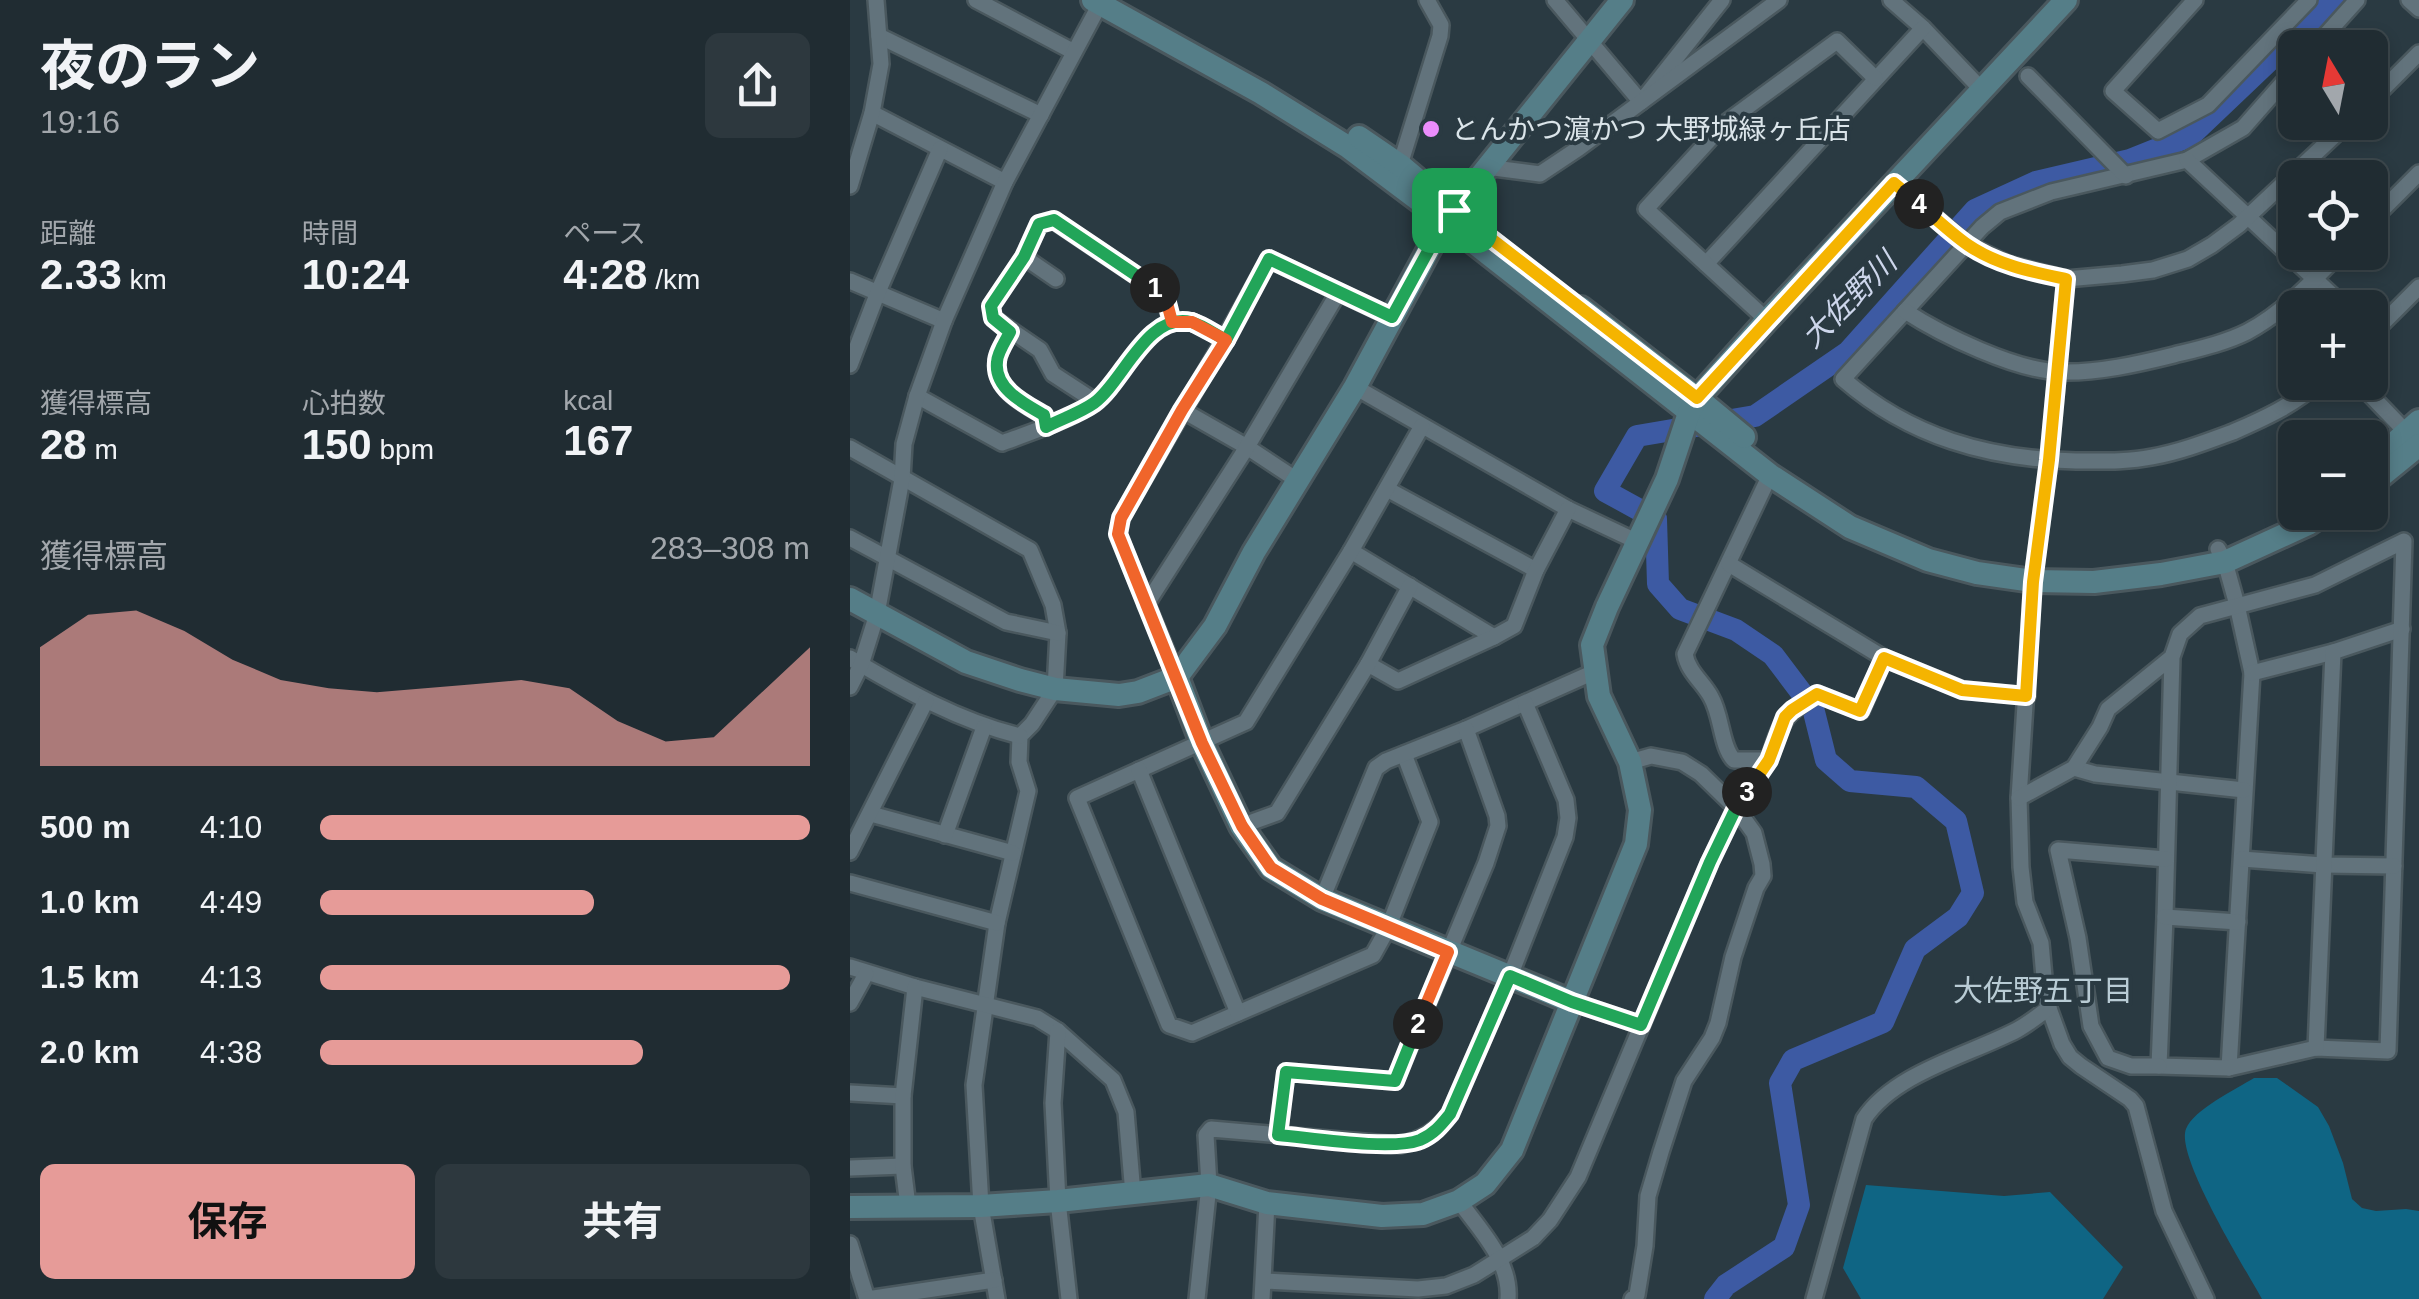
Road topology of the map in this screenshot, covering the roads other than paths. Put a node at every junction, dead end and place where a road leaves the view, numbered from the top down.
1 (876, 0) edge
2 (976, 0) edge
3 (1427, 0) edge
4 (1554, 0) edge
5 (1622, 0) edge
6 (1722, 0) edge
7 (1778, 0) edge
8 (1891, 0) edge
9 (2066, 0) edge
10 (2196, 0) edge
11 (2309, 0) edge
12 (2356, 0) edge
13 (2409, 0) edge
14 (1096, 2) edge
15 (1126, 7) edge
16 (2419, 8) edge
17 (1923, 28) junction
18 (2330, 30) edge
19 (879, 36) junction
20 (1590, 39) junction
21 (1074, 52) junction
22 (2419, 52) edge
23 (2028, 76) dead end
24 (1875, 78) junction
25 (2388, 84) edge
26 (2278, 88) edge
27 (1982, 90) junction
28 (1642, 102) junction
29 (872, 113) junction
30 (1041, 115) junction
31 (2329, 140) edge
32 (940, 149) junction
33 (2188, 160) junction
34 (1400, 165) junction
35 (1486, 167) junction
36 (2419, 172) edge
37 (2126, 176) junction
38 (1005, 182) junction
39 (1894, 183) junction
40 (850, 186) edge
41 (2388, 204) edge
42 (1449, 215) junction
43 (2248, 216) junction
44 (1966, 244) junction
45 (1024, 257) junction
46 (1706, 264) junction
47 (2323, 270) edge
48 (2315, 278) junction
49 (1056, 279) dead end
50 (2066, 279) junction
51 (850, 281) edge
52 (2419, 287) edge
53 (2327, 290) edge
54 (878, 292) junction
55 (1338, 293) junction
56 (1905, 310) junction
57 (1392, 317) junction
58 (2388, 317) edge
59 (1767, 320) junction
60 (944, 321) junction
61 (1172, 322) junction
62 (1010, 332) junction
63 (1226, 340) junction
64 (850, 365) edge
65 (2058, 372) junction
66 (1355, 387) junction
67 (917, 396) junction
68 (2296, 400) edge
69 (2378, 400) edge
70 (1096, 402) junction
71 (1693, 406) junction
72 (1182, 410) junction
73 (1422, 426) junction
74 (1046, 427) junction
75 (2415, 433) edge
76 (1247, 447) junction
77 (850, 448) edge
78 (2388, 452) edge
79 (2049, 460) junction
80 (2388, 464) edge
81 (1770, 475) junction
82 (902, 479) junction
83 (1297, 480) junction
84 (1387, 489) junction
85 (1568, 509) junction
86 (2278, 524) edge
87 (2291, 530) edge
88 (850, 538) edge
89 (1639, 540) junction
90 (1352, 551) junction
91 (2221, 555) junction
92 (888, 560) junction
93 (1729, 564) junction
94 (1536, 570) junction
95 (2034, 574) junction
96 (1410, 586) junction
97 (850, 598) edge
98 (1146, 605) junction
99 (2237, 605) junction
100 (877, 614) junction
101 (2402, 629) junction
102 (1058, 633) junction
103 (1494, 637) junction
104 (2333, 652) junction
105 (2172, 657) junction
106 (1884, 658) junction
107 (856, 662) edge
108 (1368, 664) junction
109 (1594, 672) junction
110 (2252, 673) junction
111 (1177, 676) junction
112 (850, 687) edge
113 (1055, 689) junction
114 (2026, 696) junction
115 (926, 701) junction
116 (1525, 703) junction
117 (984, 727) junction
118 (1466, 729) junction
119 (1020, 736) junction
120 (1202, 743) junction
121 (1404, 754) junction
122 (1769, 760) junction
123 (1630, 762) junction
124 (2074, 768) junction
125 (1139, 770) junction
126 (2169, 783) junction
127 (2244, 790) junction
128 (2019, 798) junction
129 (1736, 808) junction
130 (871, 814) junction
131 (1242, 826) junction
132 (945, 835) junction
133 (850, 852) edge
134 (1013, 853) junction
135 (2166, 859) junction
136 (2242, 859) junction
137 (2323, 865) junction
138 (2394, 866) junction
139 (850, 883) edge
140 (1322, 899) junction
141 (2166, 916) junction
142 (2238, 922) junction
143 (996, 923) junction
144 (1388, 928) junction
145 (1448, 952) junction
146 (858, 970) edge
147 (1510, 976) junction
148 (914, 987) junction
149 (1572, 1002) junction
150 (850, 1003) edge
151 (985, 1006) junction
152 (2049, 1008) junction
153 (1238, 1013) junction
154 (1641, 1025) junction
155 (1058, 1031) junction
156 (2316, 1048) junction
157 (2159, 1066) junction
158 (2228, 1068) junction
159 (850, 1094) edge
160 (902, 1096) junction
161 (1278, 1135) junction
162 (903, 1166) junction
163 (850, 1168) edge
164 (1209, 1185) junction
165 (1133, 1194) junction
166 (1058, 1201) junction
167 (1460, 1201) junction
168 (1267, 1204) junction
169 (908, 1206) junction
170 (981, 1206) junction
171 (850, 1207) edge
172 (850, 1244) edge
173 (1501, 1260) junction
174 (994, 1280) junction
175 (1264, 1282) junction
176 (867, 1299) edge
177 (996, 1299) edge
178 (1070, 1299) edge
179 (1197, 1299) edge
180 (1262, 1299) edge
181 (1508, 1299) edge
182 (1632, 1299) edge
183 (1814, 1299) edge
184 (2206, 1299) edge

1 - 19 street
2 - 21 street
3 - 34 street
4 - 20 street
5 - 20 street
6 - 28 street
7 - 28 street
8 - 17 street
9 - 27 street
10 - 11 street
12 - 18 street
13 - 16 street
14 - 15 street
14 - 21 street
15 - 34 street
15 - 42 street
17 - 24 street
17 - 27 street
19 - 29 street
19 - 30 street
20 - 28 street
20 - 35 street
21 - 30 street
22 - 25 street
23 - 37 street
24 - 46 street
24 - 46 street
26 - 33 street
27 - 39 street
28 - 35 street
29 - 32 street
29 - 40 street
30 - 38 street
31 - 43 street
32 - 38 street
32 - 54 street
33 - 37 street
33 - 43 street
34 - 42 street
35 - 42 street
36 - 41 street
37 - 44 street
38 - 60 street
39 - 44 street
39 - 59 street
42 - 57 street
42 - 71 street
43 - 48 street
43 - 50 street
44 - 50 street
44 - 56 street
45 - 49 street
45 - 61 street
45 - 62 street
46 - 59 street
47 - 48 street
48 - 53 street
48 - 65 street
50 - 65 street
51 - 54 street
52 - 58 street
54 - 60 street
54 - 64 street
55 - 57 street
55 - 63 street
55 - 76 street
56 - 65 street
56 - 79 street
57 - 66 street
59 - 71 street
60 - 67 street
61 - 63 street
61 - 70 street
62 - 70 street
62 - 74 street
63 - 72 street
65 - 79 street
66 - 73 street
66 - 83 street
67 - 74 street
67 - 82 street
68 - 79 street
69 - 75 street
70 - 74 street
71 - 81 street
71 - 89 street
71 - 95 street
72 - 76 street
72 - 98 street
73 - 84 street
73 - 85 street
75 - 78 street
75 - 80 street
76 - 83 street
76 - 98 street
77 - 82 street
79 - 95 street
81 - 93 street
81 - 95 street
82 - 92 street
82 - 102 street
83 - 111 street
84 - 90 street
84 - 94 street
85 - 89 street
85 - 94 street
86 - 91 street
87 - 91 street
88 - 92 street
89 - 109 street
90 - 96 street
90 - 120 street
91 - 95 street
91 - 99 street
92 - 100 street
92 - 102 street
93 - 106 street
93 - 122 street
94 - 103 street
95 - 114 street
96 - 103 street
96 - 108 street
97 - 100 street
98 - 111 street
99 - 101 street
99 - 105 street
99 - 110 street
100 - 107 street
100 - 113 street
101 - 104 street
101 - 138 street
102 - 113 street
103 - 108 street
104 - 110 street
104 - 137 street
105 - 124 street
105 - 126 street
106 - 114 street
106 - 122 street
107 - 112 street
107 - 115 street
108 - 131 street
109 - 116 street
109 - 123 street
110 - 127 street
111 - 113 street
111 - 120 street
113 - 119 street
114 - 128 street
115 - 117 street
115 - 130 street
116 - 118 street
116 - 147 street
117 - 119 street
117 - 132 street
118 - 121 street
118 - 145 street
119 - 134 street
120 - 125 street
120 - 131 street
121 - 140 street
121 - 144 street
122 - 129 street
123 - 129 street
123 - 149 street
124 - 126 street
124 - 128 street
125 - 153 street
125 - 153 street
126 - 127 street
126 - 135 street
127 - 136 street
128 - 152 street
129 - 154 street
129 - 182 street
130 - 132 street
130 - 133 street
131 - 140 street
132 - 134 street
134 - 143 street
135 - 141 street
135 - 157 street
136 - 137 street
136 - 142 street
137 - 138 street
137 - 156 street
138 - 156 street
139 - 143 street
140 - 144 street
141 - 142 street
141 - 157 street
142 - 158 street
143 - 151 street
144 - 145 street
144 - 153 street
145 - 147 street
145 - 161 street
146 - 148 street
146 - 150 street
147 - 149 street
147 - 161 street
148 - 151 street
148 - 160 street
149 - 154 street
149 - 167 street
151 - 155 street
151 - 170 street
152 - 183 street
152 - 184 street
154 - 173 street
155 - 165 street
155 - 166 street
156 - 158 street
157 - 158 street
159 - 160 street
160 - 162 street
161 - 164 street
162 - 163 street
162 - 169 street
164 - 165 street
164 - 168 street
164 - 179 street
165 - 166 street
166 - 170 street
166 - 178 street
167 - 168 street
167 - 173 street
168 - 175 street
169 - 170 street
169 - 171 street
170 - 174 street
172 - 176 street
173 - 175 street
173 - 181 street
174 - 176 street
174 - 177 street
175 - 180 street

